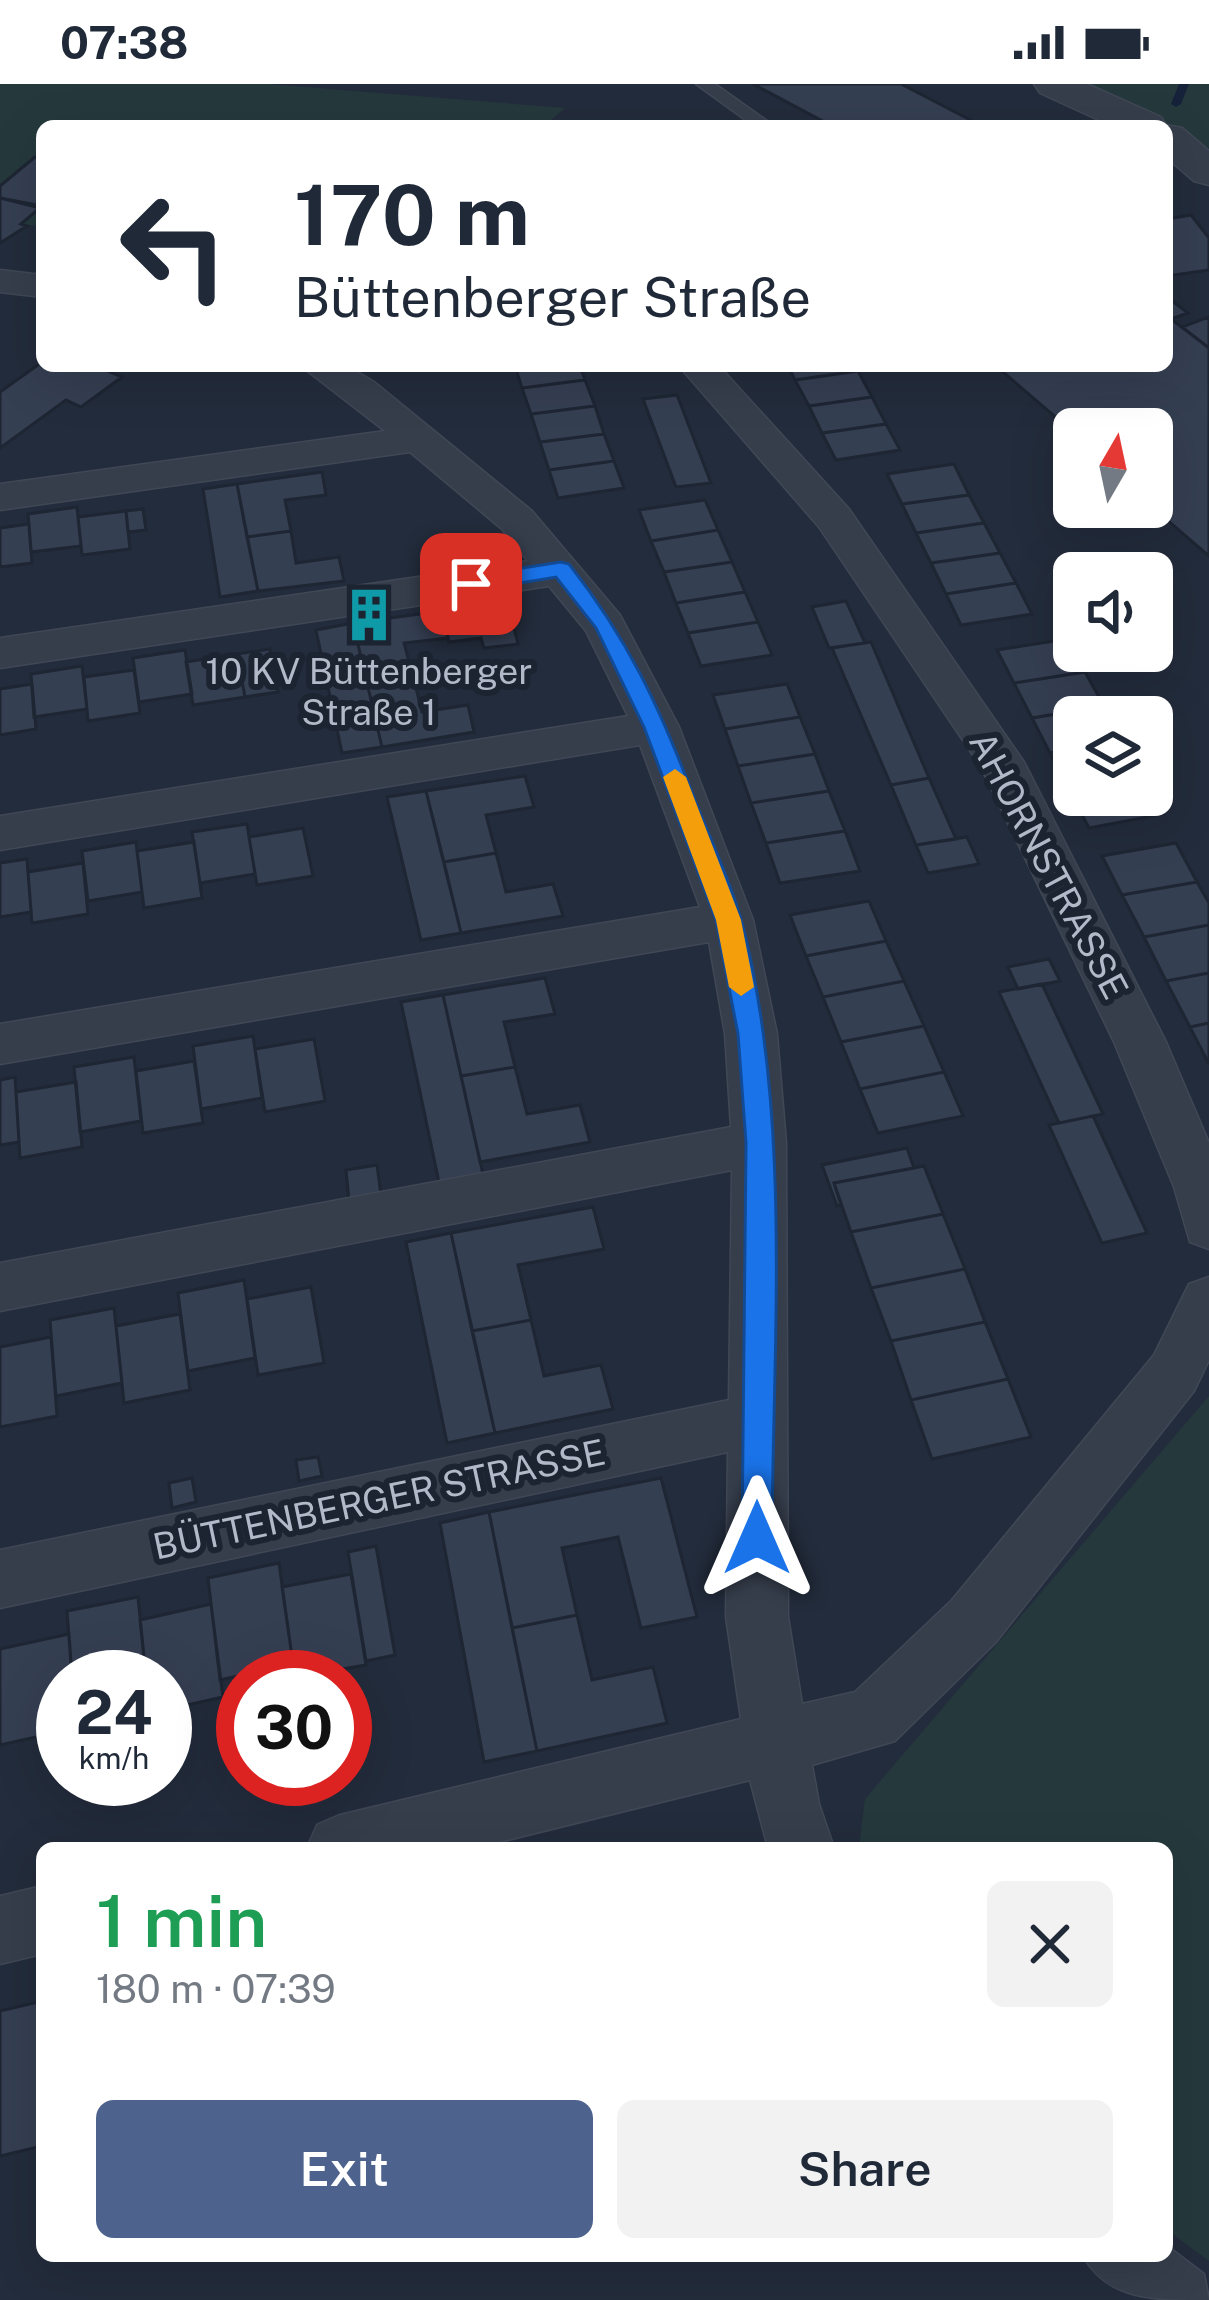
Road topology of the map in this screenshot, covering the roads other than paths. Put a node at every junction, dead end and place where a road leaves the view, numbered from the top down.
1 (704, 84) edge
2 (1054, 84) edge
3 (757, 120) edge
4 (1134, 120) edge
5 (1173, 142) edge
6 (1209, 172) edge
7 (0, 281) edge
8 (36, 285) edge
9 (330, 372) edge
10 (703, 372) edge
11 (415, 440) junction
12 (0, 497) edge
13 (561, 569) junction
14 (0, 653) edge
15 (656, 727) junction
16 (0, 833) edge
17 (729, 920) junction
18 (0, 1044) edge
19 (759, 1143) junction
20 (1209, 1226) edge
21 (0, 1287) edge
22 (1209, 1301) edge
23 (758, 1420) junction
24 (0, 1579) edge
25 (776, 1745) junction
26 (365, 1842) edge
27 (799, 1842) edge
28 (36, 1921) edge
29 (0, 1930) edge
30 (1128, 2262) edge
31 (1178, 2300) edge

1 - 3 lane
2 - 4 street
5 - 6 street
7 - 8 street
9 - 11 street
10 - 20 street, AHORNSTRASSE
11 - 12 street
11 - 13 street
13 - 14 street
13 - 15 street
15 - 16 street
15 - 17 street
17 - 18 street
17 - 19 street
19 - 21 street
19 - 23 street
22 - 25 street
23 - 24 street, BÜTTENBERGER STRASSE
23 - 25 street
25 - 26 street
25 - 27 street
28 - 29 street
30 - 31 street

